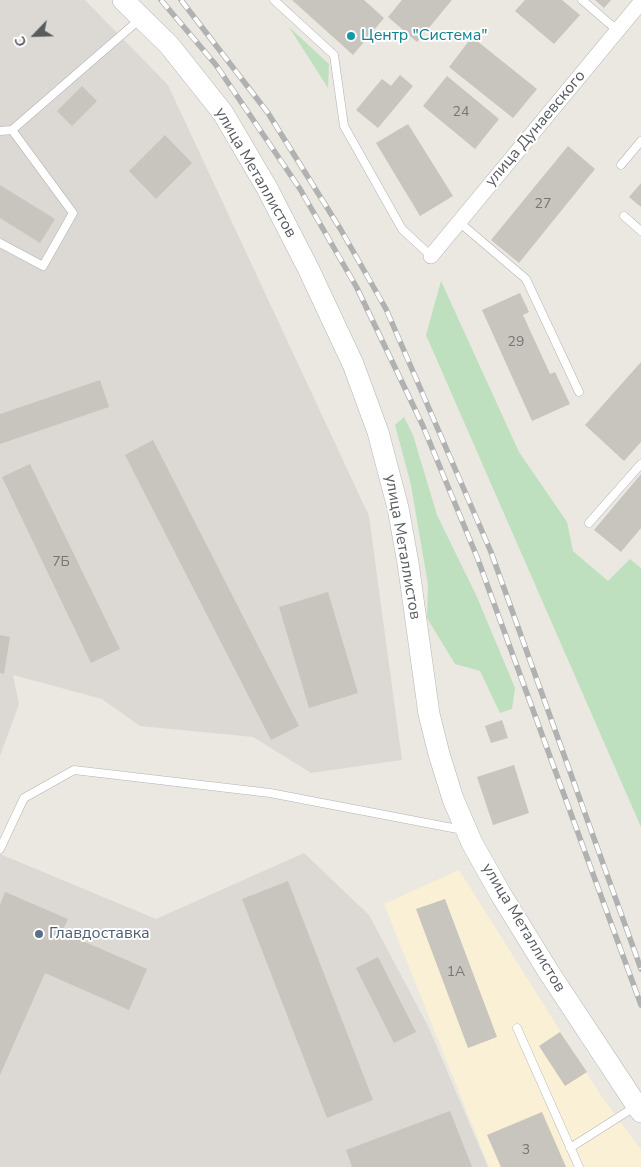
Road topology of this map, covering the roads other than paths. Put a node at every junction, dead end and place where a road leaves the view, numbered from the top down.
1 (123, 0) edge
2 (274, 0) edge
3 (582, 0) edge
4 (638, 11) edge
5 (142, 18) junction
6 (618, 31) junction
7 (12, 130) junction
8 (0, 131) edge
9 (641, 141) edge
10 (621, 165) dead end
11 (624, 216) dead end
12 (459, 222) junction
13 (641, 231) edge
14 (0, 243) edge
15 (431, 256) joint
16 (578, 392) dead end
17 (641, 464) edge
18 (589, 524) dead end
19 (467, 831) junction
20 (0, 849) edge
21 (517, 1028) dead end
22 (639, 1109) edge
23 (570, 1148) junction
24 (579, 1167) edge

1 - 5 main road, улица Металлистов
2 - 15 lane
3 - 6 lane
4 - 6 street, улица Дунаевского
5 - 7 lane
5 - 19 main road, улица Металлистов
6 - 12 street, улица Дунаевского
7 - 8 lane
7 - 14 lane
9 - 10 lane
11 - 13 lane
12 - 15 street, улица Дунаевского
12 - 16 lane
17 - 18 lane
19 - 20 lane
19 - 22 main road, улица Металлистов
21 - 23 lane
22 - 23 lane
23 - 24 lane

